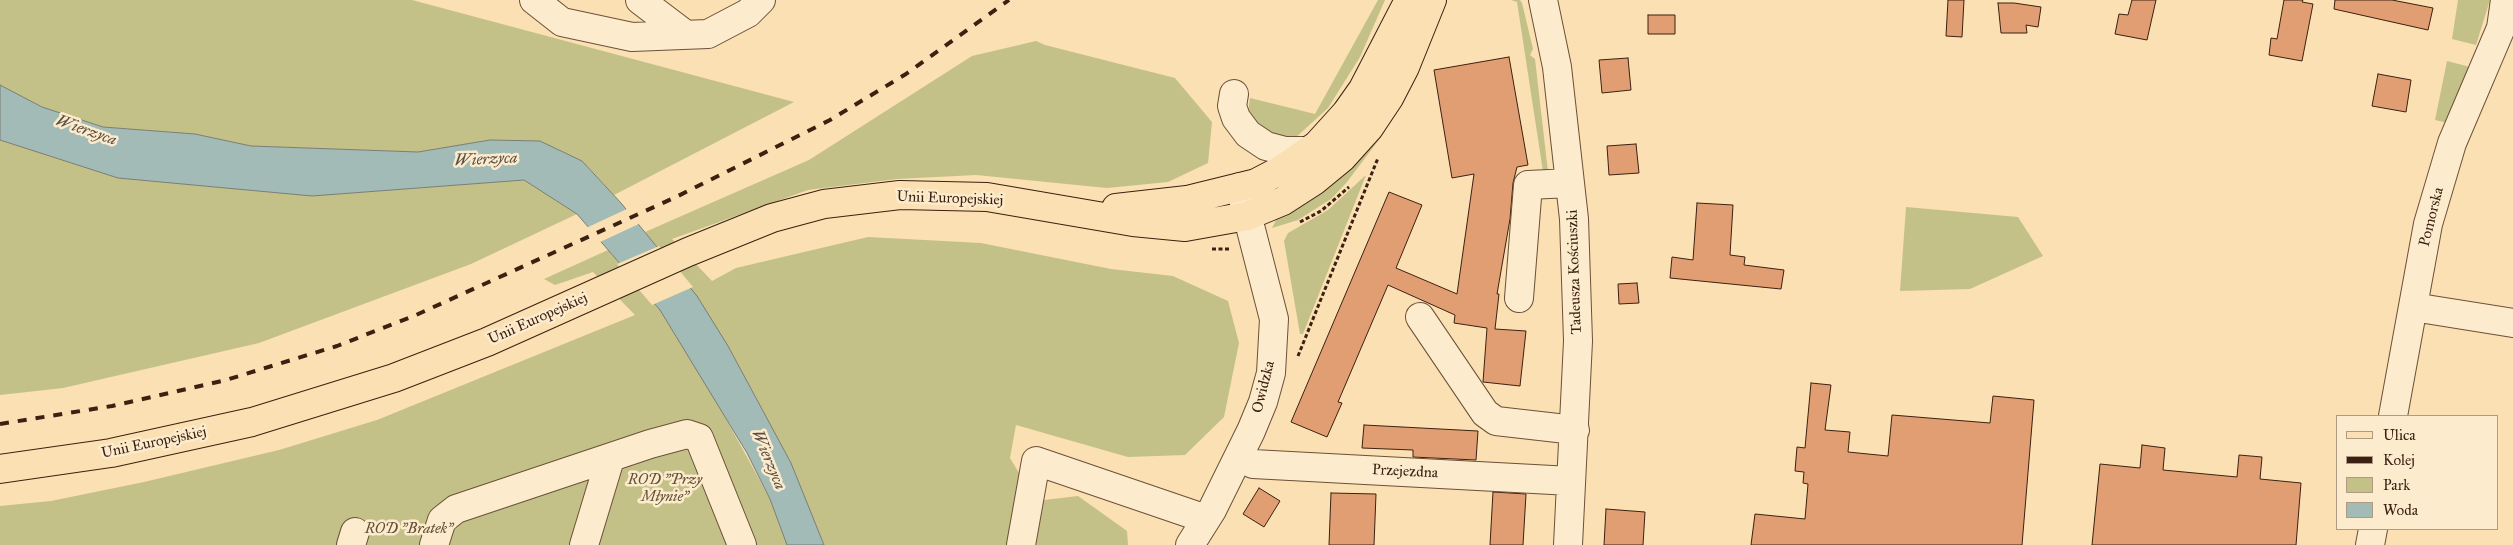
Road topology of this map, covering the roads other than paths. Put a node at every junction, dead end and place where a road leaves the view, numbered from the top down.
1 (534, 0) edge
2 (640, 0) edge
3 (761, 0) edge
4 (1409, 0) edge
5 (1432, 0) edge
6 (1543, 0) edge
7 (2505, 0) edge
8 (2507, 21) edge
9 (686, 35) junction
10 (1234, 94) dead end
11 (1308, 151) junction
12 (1570, 183) junction
13 (1240, 187) junction
14 (1074, 210) junction
15 (1247, 216) junction
16 (1519, 298) dead end
17 (2413, 307) junction
18 (1420, 317) dead end
19 (2513, 323) edge
20 (2394, 415) edge
21 (1575, 430) junction
22 (1239, 458) junction
23 (610, 459) junction
24 (0, 470) edge
25 (1572, 481) junction
26 (1206, 519) junction
27 (2373, 530) edge
28 (434, 545) edge
29 (584, 545) edge
30 (742, 545) edge
31 (1021, 545) edge
32 (1190, 545) edge
33 (1568, 545) edge
34 (2370, 545) edge

1 - 9 street
2 - 9 street
3 - 9 street
4 - 11 main road, Unii Europejskiej
5 - 15 main road
6 - 12 street, Tadeusza Kościuszki
7 - 8 street, Pomorska
8 - 17 street, Pomorska
10 - 11 street
11 - 13 main road, Unii Europejskiej
12 - 16 street
12 - 21 street, Tadeusza Kościuszki
13 - 14 main road, Unii Europejskiej
13 - 15 street, Owidzka
14 - 15 main road, Unii Europejskiej
14 - 24 main road, Unii Europejskiej
15 - 22 street, Owidzka
17 - 19 street
17 - 20 street, Pomorska
18 - 21 street
21 - 25 street, Tadeusza Kościuszki
22 - 25 street, Przejezdna
22 - 26 street, Owidzka
23 - 28 street
23 - 29 street
23 - 30 street
25 - 33 street, Tadeusza Kościuszki
26 - 31 street
26 - 32 street, Owidzka
27 - 34 street

